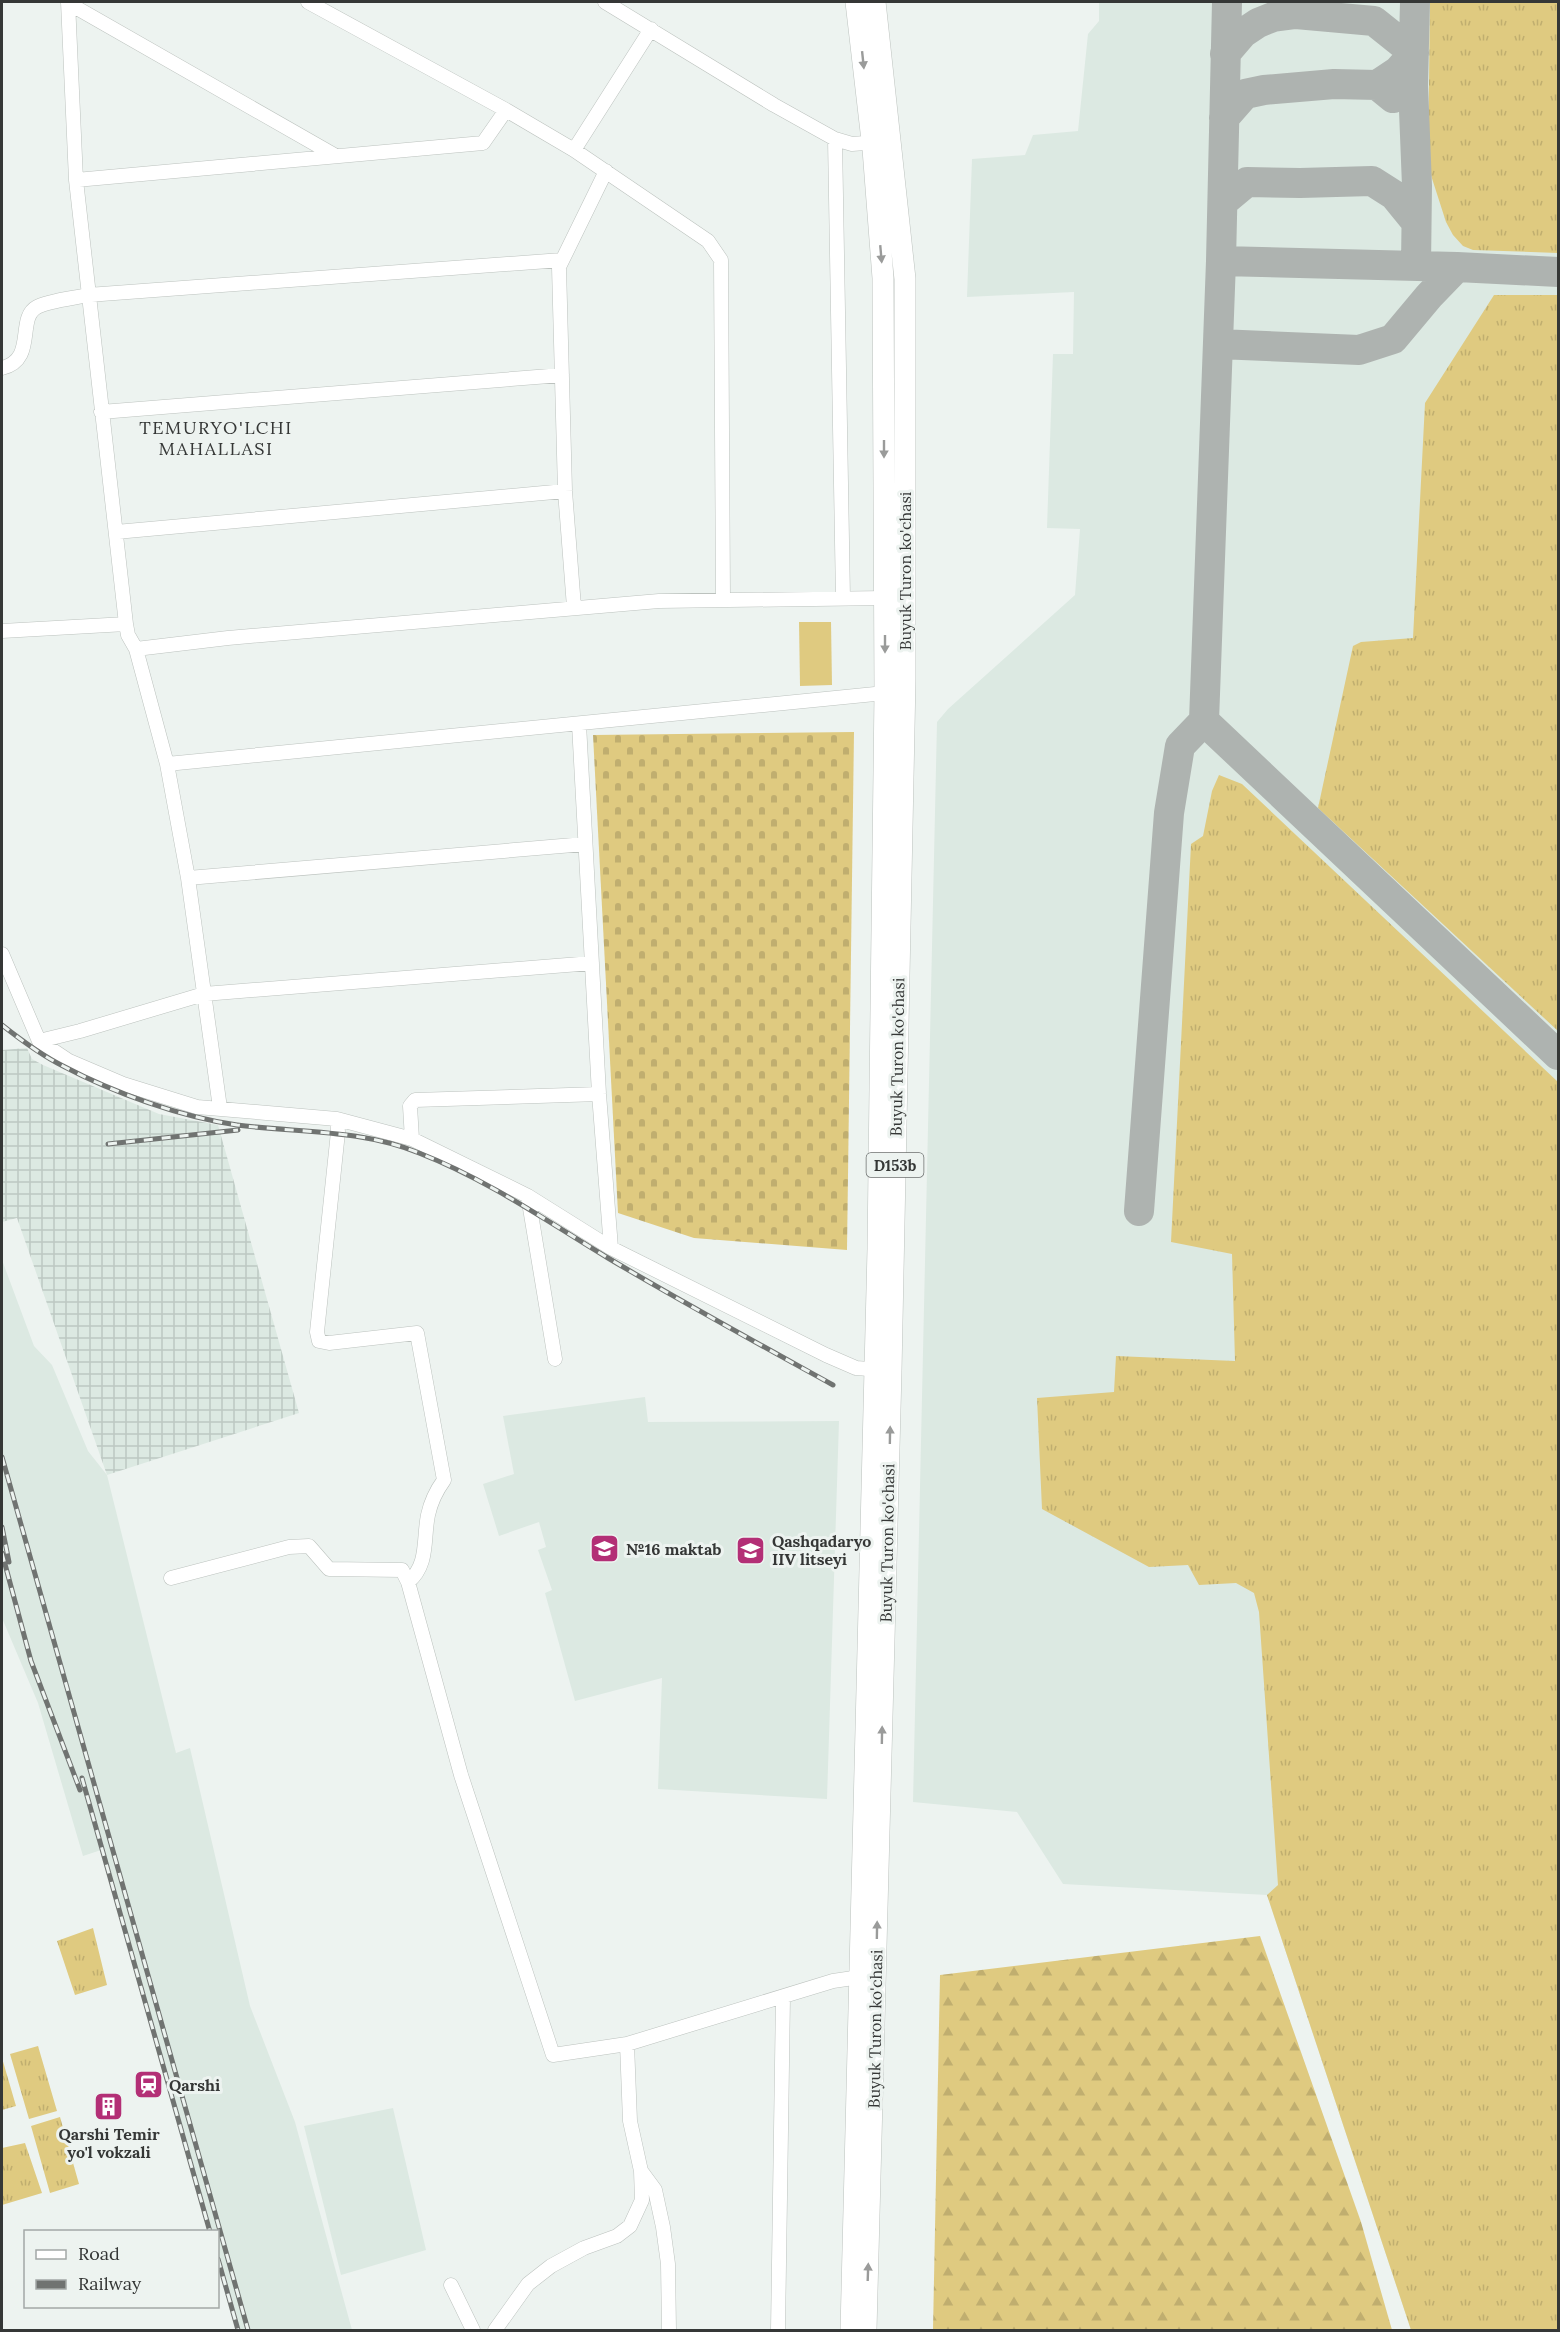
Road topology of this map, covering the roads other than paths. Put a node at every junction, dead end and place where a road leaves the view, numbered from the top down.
1 (68, 2) edge
2 (308, 2) edge
3 (605, 2) edge
4 (856, 2) edge
5 (875, 2) edge
6 (651, 29) junction
7 (506, 110) junction
8 (835, 139) junction
9 (881, 142) junction
10 (574, 150) junction
11 (336, 156) junction
12 (606, 171) junction
13 (76, 180) junction
14 (562, 260) junction
15 (88, 295) junction
16 (2, 368) edge
17 (562, 375) junction
18 (101, 412) junction
19 (565, 491) junction
20 (116, 532) junction
21 (843, 598) junction
22 (885, 598) junction
23 (723, 599) junction
24 (574, 607) junction
25 (126, 624) junction
26 (2, 631) edge
27 (136, 649) junction
28 (885, 693) junction
29 (579, 724) junction
30 (167, 764) junction
31 (585, 844) junction
32 (188, 878) junction
33 (2, 954) edge
34 (592, 963) junction
35 (204, 994) junction
36 (39, 1041) junction
37 (599, 1094) junction
38 (220, 1108) junction
39 (336, 1119) junction
40 (412, 1139) junction
41 (528, 1196) junction
42 (611, 1248) junction
43 (555, 1359) dead end
44 (883, 1370) junction
45 (171, 1578) dead end
46 (408, 1582) junction
47 (860, 1977) junction
48 (783, 1996) junction
49 (627, 2044) junction
50 (641, 2170) junction
51 (451, 2284) dead end
52 (473, 2331) edge
53 (495, 2331) edge
54 (669, 2331) edge
55 (778, 2331) edge
56 (850, 2331) edge
57 (866, 2331) edge

1 - 11 street
1 - 13 street
2 - 7 street
3 - 6 street
4 -> 9 main road, Buyuk Turon ko'chasi / D153b
5 - 9 main road, Buyuk Turon ko'chasi / D153b
6 - 8 street
6 - 10 street
7 - 10 street
7 - 11 street
8 - 9 street
8 - 21 street
9 -> 22 main road, Buyuk Turon ko'chasi / D153b
9 - 44 main road, Buyuk Turon ko'chasi / D153b
10 - 12 street
11 - 13 street
12 - 14 street
12 - 23 street
13 - 15 street
14 - 15 street
14 - 17 street
15 - 16 street
15 - 18 street
17 - 18 street
17 - 19 street
18 - 20 street
19 - 20 street
19 - 24 street
20 - 25 street
21 - 22 street
21 - 23 street
22 -> 28 main road, Buyuk Turon ko'chasi / D153b
23 - 24 street
24 - 27 street
25 - 26 street
25 - 27 street
27 - 30 street
28 - 29 street
28 - 44 main road, Buyuk Turon ko'chasi / D153b
29 - 30 street
29 - 31 street
30 - 32 street
31 - 32 street
31 - 34 street
32 - 35 street
33 - 36 street
34 - 35 street
34 - 37 street
35 - 36 street
35 - 38 street
36 - 38 street
37 - 40 street
37 - 42 street
38 - 39 street
39 - 40 street
39 - 46 street
40 - 41 street
41 - 42 street
41 - 43 street
42 - 44 street
44 - 47 main road, Buyuk Turon ko'chasi / D153b
57 -> 44 main road, Buyuk Turon ko'chasi / D153b
45 - 46 street
46 - 49 street
47 - 48 street
47 - 56 main road, Buyuk Turon ko'chasi / D153b
48 - 49 street
48 - 55 street
49 - 50 street
50 - 53 street
50 - 54 street
51 - 52 street

